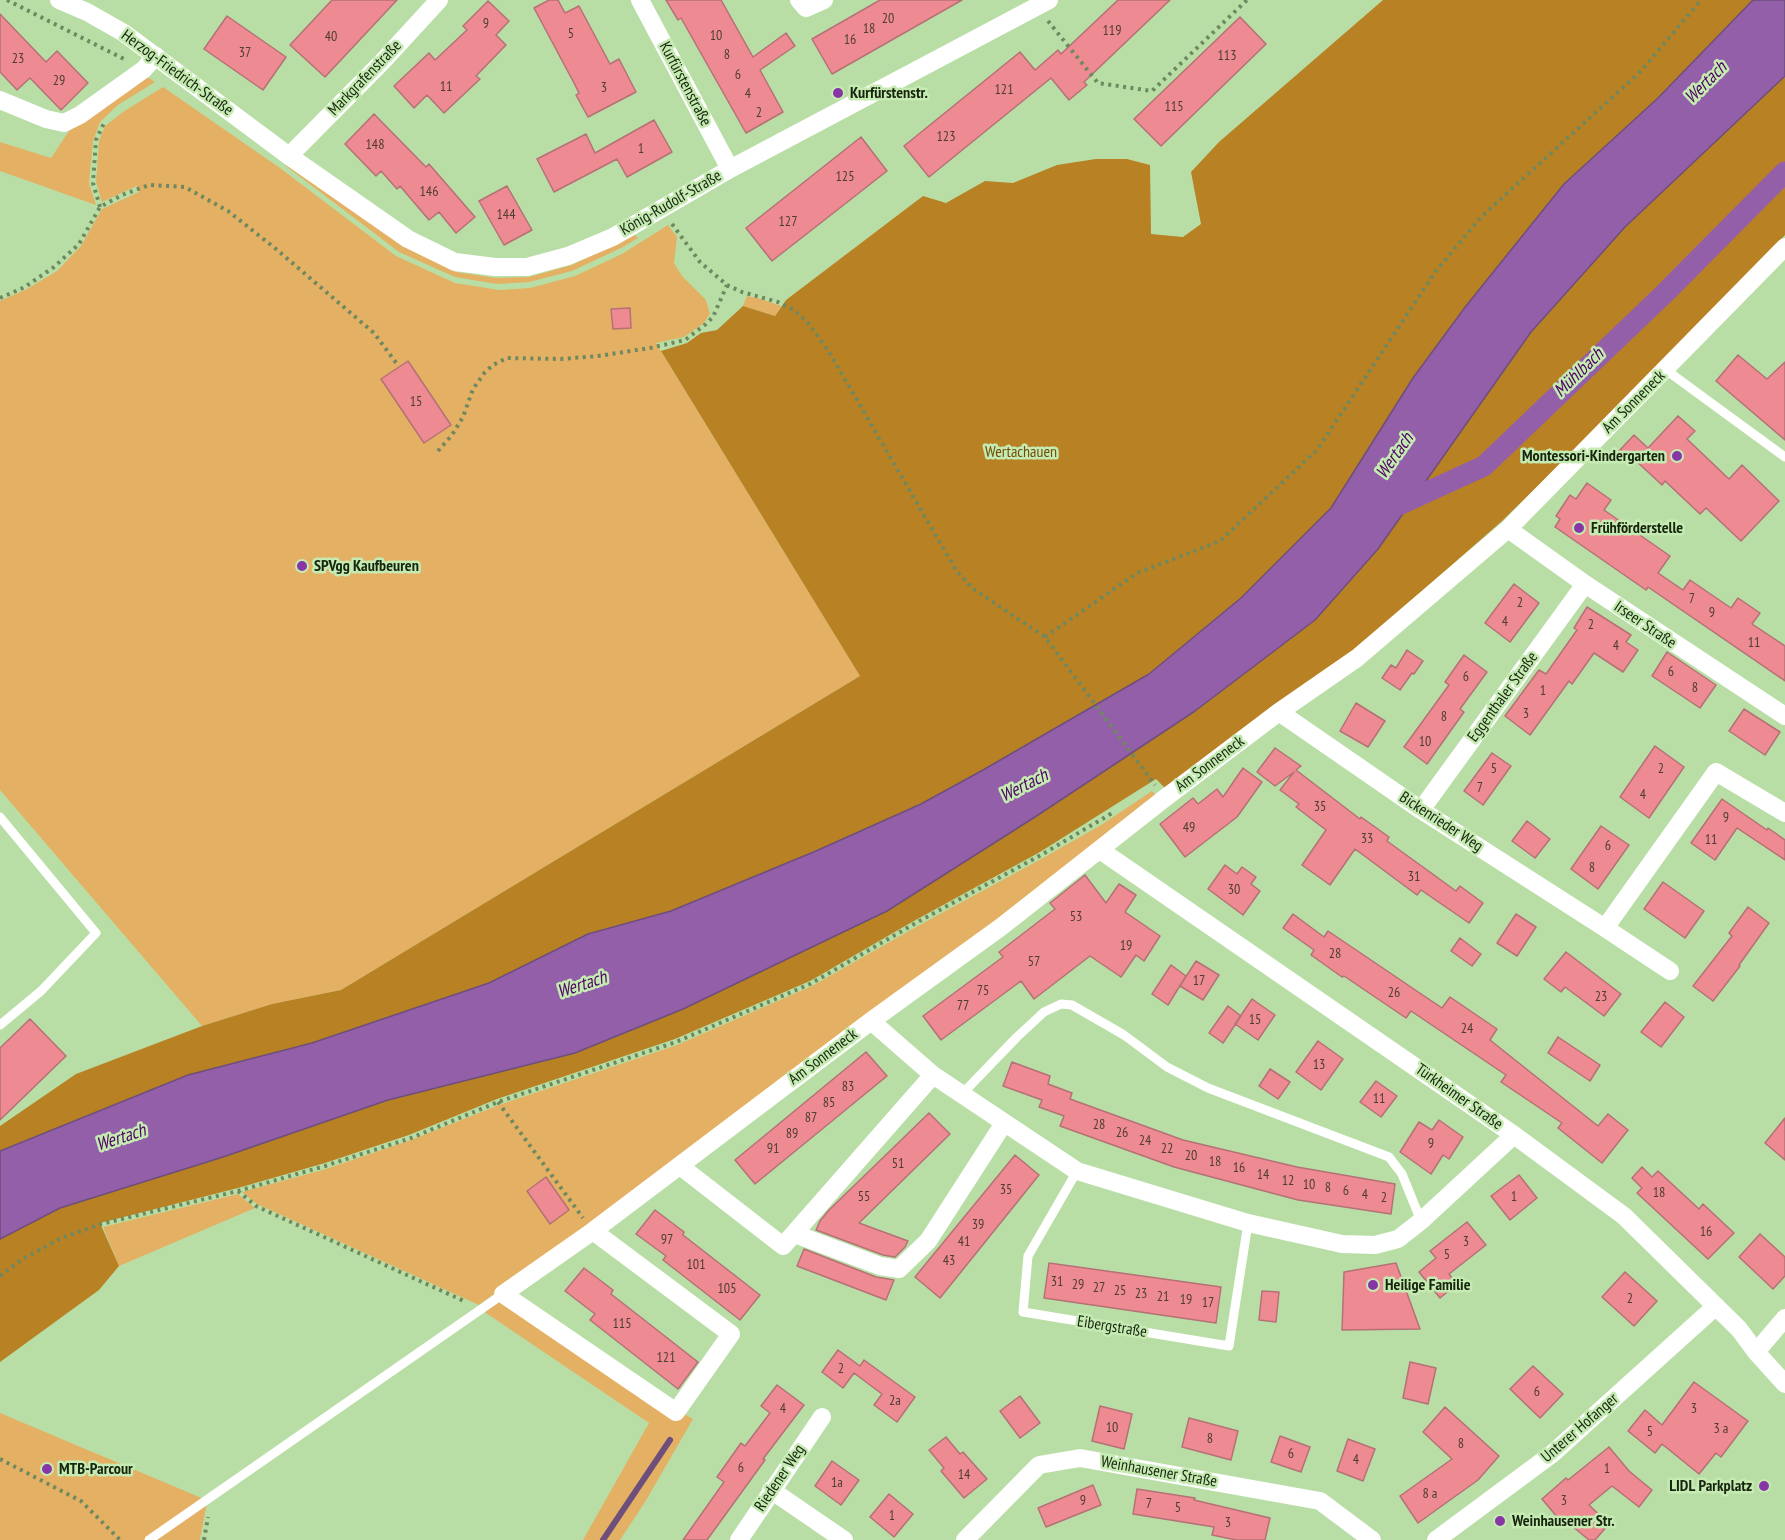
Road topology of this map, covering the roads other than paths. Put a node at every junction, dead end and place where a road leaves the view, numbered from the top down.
1 (59, 0) edge
2 (439, 0) edge
3 (640, 0) edge
4 (799, 0) edge
5 (824, 0) edge
6 (1043, 4) edge
7 (156, 56) junction
8 (0, 100) edge
9 (290, 156) junction
10 (730, 169) junction
11 (1785, 247) edge
12 (1666, 370) junction
13 (1785, 457) edge
14 (1508, 529) junction
15 (1585, 584) junction
16 (1279, 712) junction
17 (1785, 716) edge
18 (1421, 810) junction
19 (1785, 813) edge
20 (0, 818) edge
21 (1100, 850) junction
22 (1605, 928) junction
23 (1670, 971) dead end
24 (871, 1021) junction
25 (0, 1025) edge
26 (933, 1075) junction
27 (961, 1095) junction
28 (1004, 1123) junction
29 (1514, 1135) junction
30 (680, 1166) junction
31 (1077, 1171) junction
32 (1421, 1221) junction
33 (1248, 1222) junction
34 (593, 1231) junction
35 (795, 1234) junction
36 (503, 1294) junction
37 (1716, 1306) junction
38 (1785, 1318) edge
39 (1756, 1352) junction
40 (1785, 1384) edge
41 (822, 1417) dead end
42 (771, 1490) junction
43 (1446, 1537) edge
44 (149, 1540) edge
45 (739, 1540) edge
46 (844, 1540) edge
47 (965, 1540) edge
48 (1372, 1540) edge

1 - 7 street, Herzog-Friedrich-Straße
2 - 9 street, Markgrafenstraße
3 - 10 street, Kurfürstenstraße
4 - 5 street
6 - 10 street, König-Rudolf-Straße
7 - 8 street
7 - 9 street, Herzog-Friedrich-Straße
9 - 10 street, König-Rudolf-Straße
11 - 12 street, Am Sonneneck
12 - 13 lane
12 - 14 street, Am Sonneneck
14 - 15 street, Irseer Straße
14 - 16 street, Am Sonneneck
15 - 17 street, Irseer Straße
15 - 18 street, Eggenthaler Straße
16 - 18 street, Bickenrieder Weg
16 - 21 street, Am Sonneneck
18 - 22 street, Bickenrieder Weg
19 - 22 street
20 - 25 lane
21 - 24 street, Am Sonneneck
21 - 29 street, Türkheimer Straße
22 - 23 street, Bickenrieder Weg
24 - 26 street
24 - 30 street, Am Sonneneck
26 - 27 street
26 - 35 street
27 - 28 street
27 - 32 lane
28 - 31 street
28 - 35 street
29 - 32 street
29 - 37 street, Türkheimer Straße
30 - 34 street, Am Sonneneck
30 - 35 street
31 - 33 street
31 - 33 lane, Eibergstraße
32 - 33 street
34 - 36 street, Am Sonneneck
34 - 36 street
36 - 44 lane
37 - 39 street, Türkheimer Straße
37 - 43 street, Unterer Hofanger
38 - 39 street
39 - 40 street, Türkheimer Straße
41 - 42 street, Riedener Weg
42 - 45 street, Riedener Weg
42 - 46 street
47 - 48 street, Weinhausener Straße

